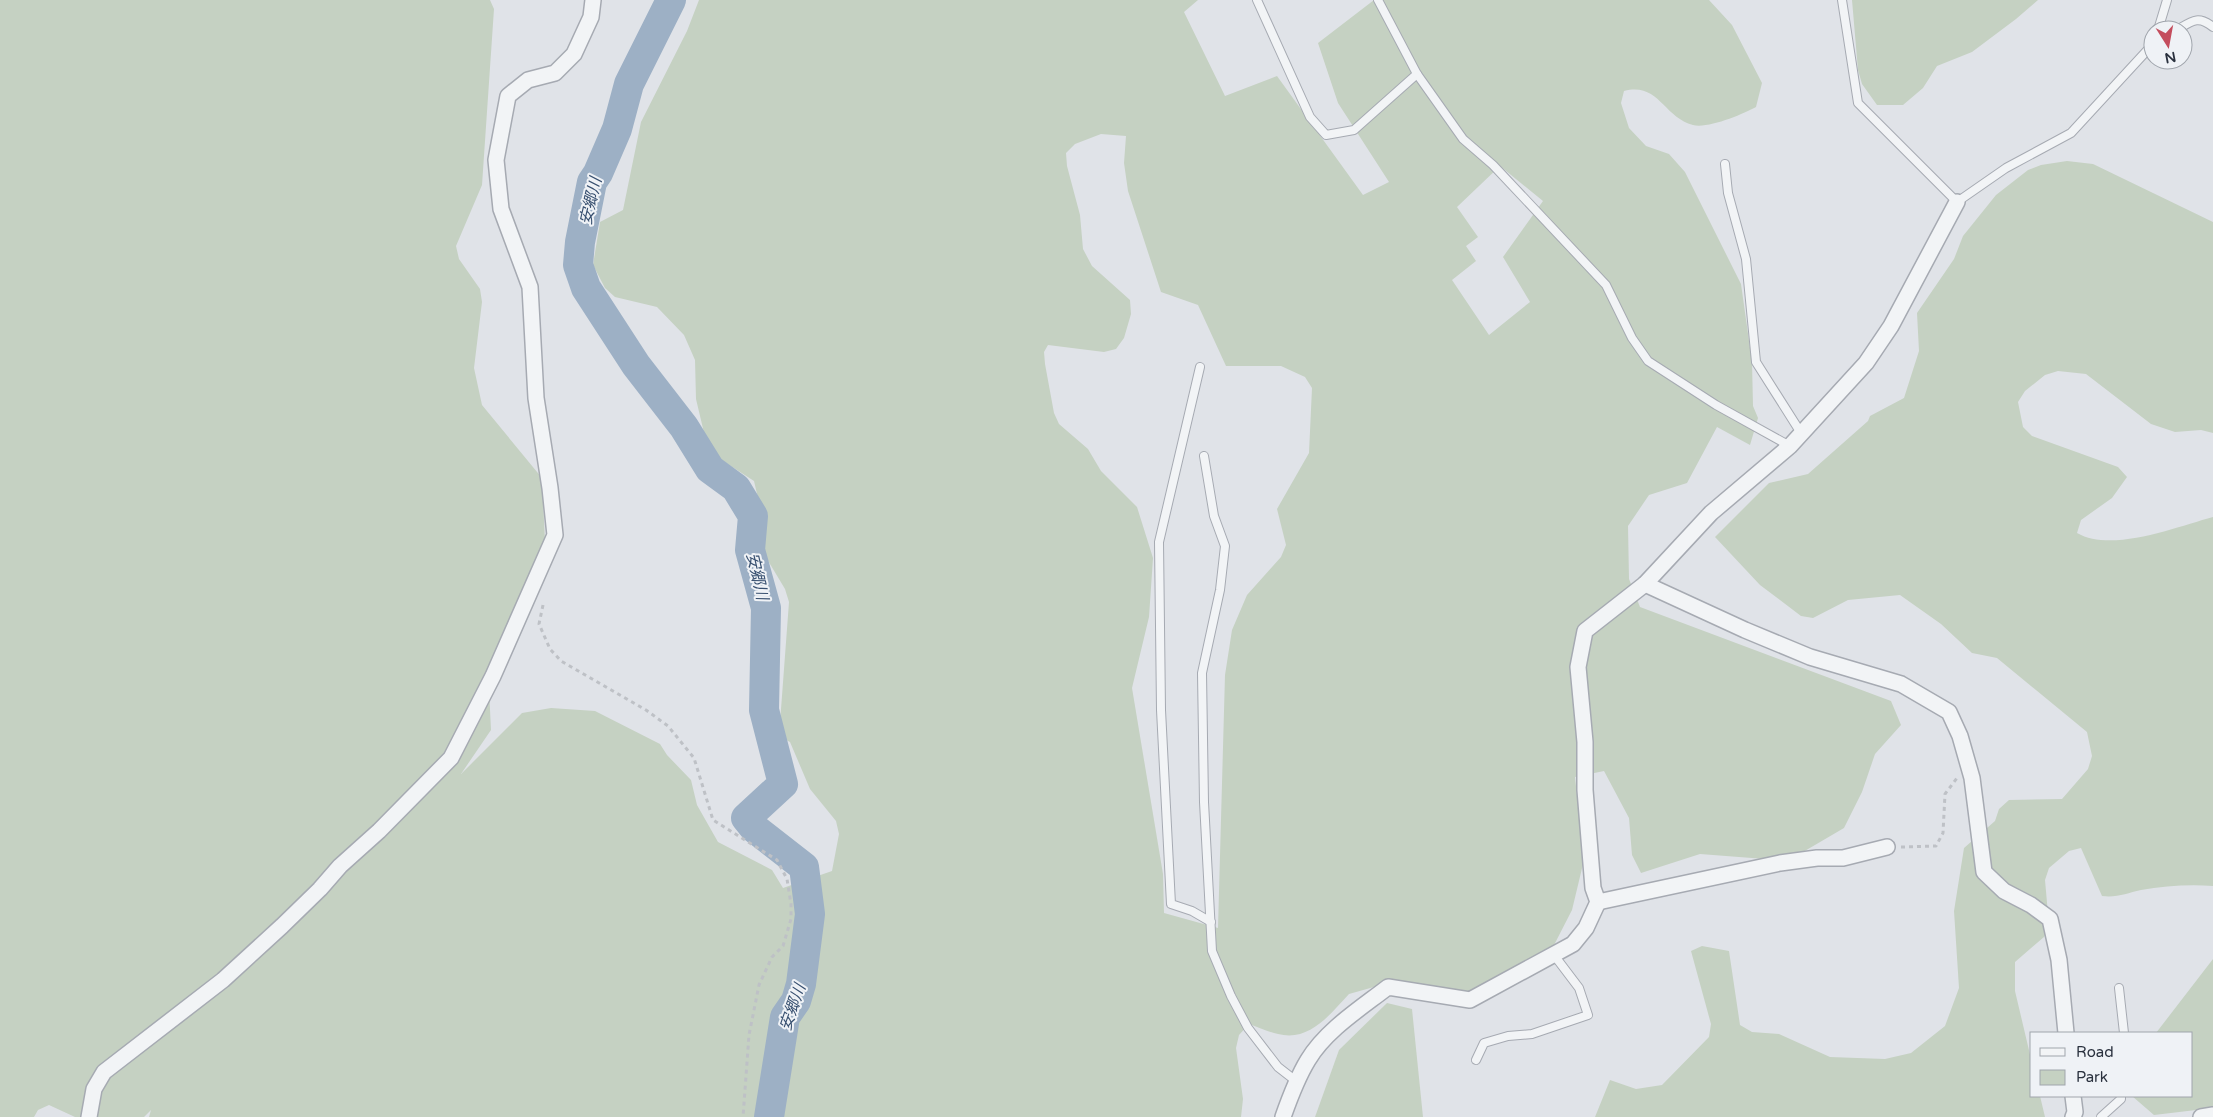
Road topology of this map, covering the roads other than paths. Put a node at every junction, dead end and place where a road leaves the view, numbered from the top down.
1 (593, 0) edge
2 (1257, 0) edge
3 (1378, 0) edge
4 (1842, 0) edge
5 (2167, 0) edge
6 (2161, 20) edge
7 (2193, 21) edge
8 (2213, 27) edge
9 (2143, 55) edge
10 (1417, 74) junction
11 (1725, 164) dead end
12 (1957, 202) junction
13 (1200, 368) dead end
14 (1801, 433) junction
15 (1790, 446) junction
16 (1204, 456) dead end
17 (1645, 584) junction
18 (1888, 847) road end
19 (1598, 902) junction
20 (1211, 922) junction
21 (1554, 955) junction
22 (2119, 988) dead end
23 (2066, 1032) edge
24 (2124, 1032) edge
25 (1476, 1060) dead end
26 (1296, 1082) junction
27 (2073, 1097) edge
28 (2121, 1097) edge
29 (2213, 1115) edge
30 (89, 1117) edge
31 (1283, 1117) edge
32 (2073, 1117) edge
33 (2101, 1117) edge
34 (2202, 1117) edge

1 - 30 street
2 - 10 lane
3 - 10 lane
4 - 12 lane
5 - 6 lane
7 - 8 lane
9 - 12 lane
10 - 15 lane
11 - 14 lane
12 - 14 street
13 - 20 lane
14 - 15 street
15 - 17 street
16 - 20 lane
17 - 19 street
17 - 23 street
18 - 19 street
19 - 21 street
20 - 26 lane
21 - 25 lane
21 - 26 street
22 - 24 lane
26 - 31 street
27 - 32 street
28 - 33 lane
29 - 34 street

